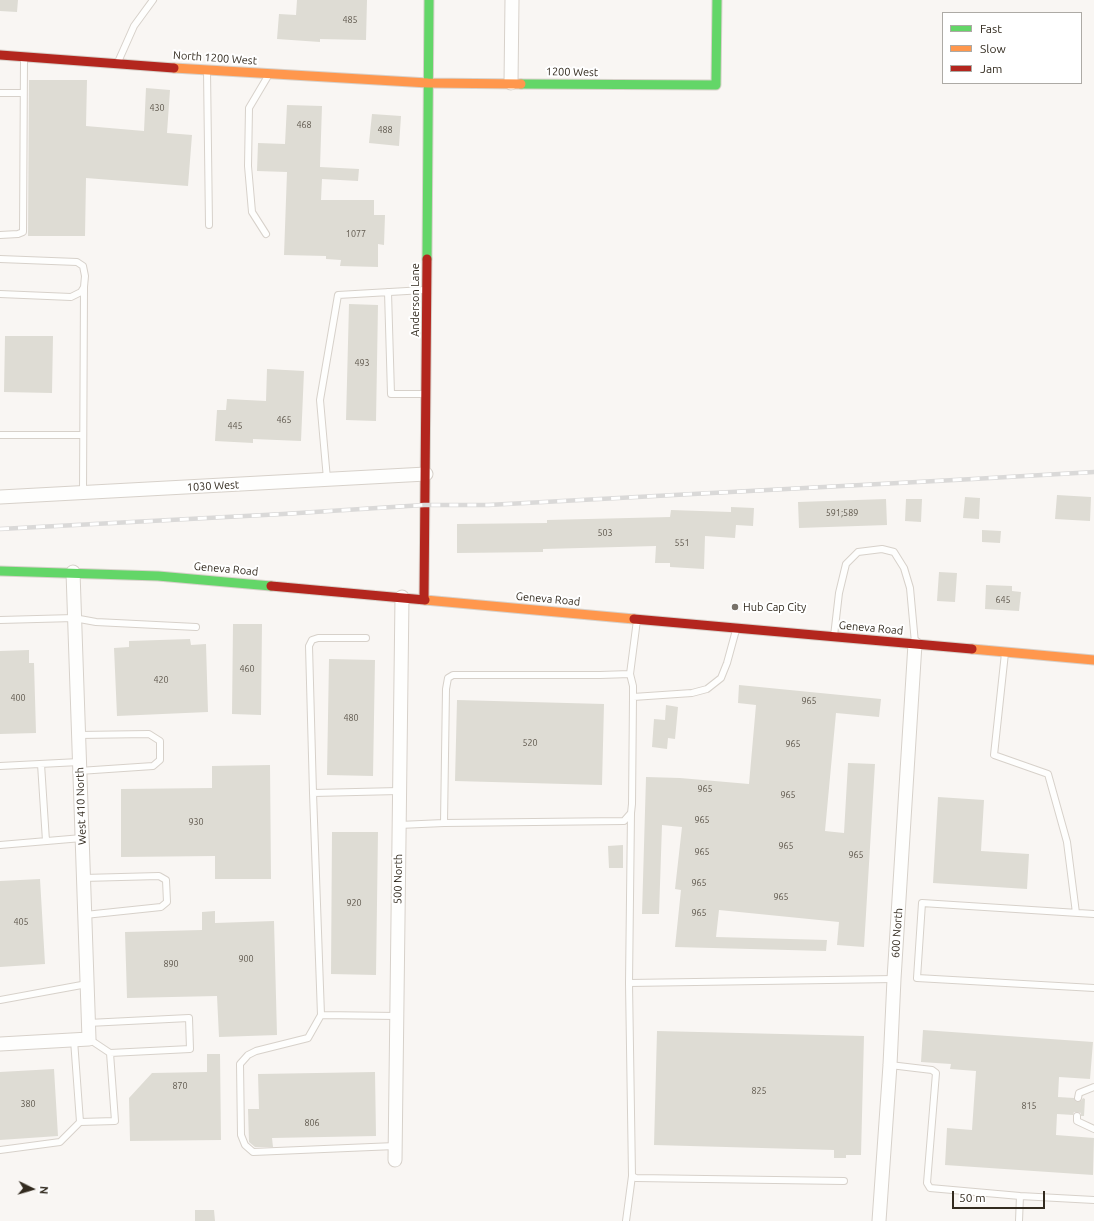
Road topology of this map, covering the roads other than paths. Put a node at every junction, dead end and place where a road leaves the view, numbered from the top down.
1 (153, 0) edge
2 (429, 0) edge
3 (512, 0) edge
4 (717, 0) edge
5 (0, 55) edge
6 (24, 57) junction
7 (118, 64) junction
8 (207, 70) junction
9 (270, 73) junction
10 (428, 83) junction
11 (511, 83) junction
12 (0, 93) edge
13 (23, 93) junction
14 (209, 225) dead end
15 (266, 234) dead end
16 (0, 235) edge
17 (0, 259) edge
18 (84, 287) junction
19 (427, 290) junction
20 (388, 292) junction
21 (0, 294) edge
22 (426, 394) junction
23 (0, 434) edge
24 (83, 435) junction
25 (426, 474) junction
26 (327, 479) junction
27 (82, 493) junction
28 (0, 497) edge
29 (0, 571) edge
30 (73, 572) junction
31 (402, 597) junction
32 (424, 599) junction
33 (74, 618) junction
34 (637, 619) junction
35 (0, 620) edge
36 (196, 627) dead end
37 (737, 628) junction
38 (834, 637) junction
39 (366, 638) dead end
40 (915, 644) junction
41 (1005, 652) junction
42 (1094, 660) edge
43 (630, 674) junction
44 (633, 697) junction
45 (78, 735) junction
46 (41, 764) junction
47 (0, 766) edge
48 (79, 766) junction
49 (399, 791) junction
50 (313, 793) junction
51 (631, 813) junction
52 (444, 823) junction
53 (399, 825) junction
54 (82, 838) junction
55 (46, 841) junction
56 (0, 845) edge
57 (83, 878) junction
58 (1076, 913) junction
59 (1094, 914) edge
60 (85, 915) junction
61 (894, 979) junction
62 (630, 983) junction
63 (87, 984) junction
64 (1094, 988) edge
65 (0, 1000) edge
66 (321, 1015) junction
67 (397, 1016) junction
68 (88, 1022) junction
69 (89, 1039) junction
70 (74, 1040) junction
71 (0, 1044) edge
72 (110, 1053) junction
73 (890, 1065) junction
74 (1094, 1087) edge
75 (1078, 1098) dead end
76 (1077, 1116) dead end
77 (80, 1122) junction
78 (1094, 1129) edge
79 (395, 1146) junction
80 (0, 1150) edge
81 (395, 1160) dead end
82 (632, 1176) junction
83 (844, 1181) dead end
84 (1020, 1196) junction
85 (1094, 1200) edge
86 (626, 1221) edge
87 (879, 1221) edge
88 (1019, 1221) edge

1 - 7 lane
2 - 10 street, Anderson Lane
3 - 11 street
4 - 11 street, 1200 West
5 - 6 street, North 1200 West
6 - 7 street, North 1200 West
6 - 13 lane
7 - 8 street, North 1200 West
8 - 9 street, North 1200 West
8 - 14 lane
9 - 10 street, North 1200 West
9 - 15 lane
10 - 11 street, 1200 West
10 - 19 street, Anderson Lane
12 - 13 lane
13 - 16 lane
17 - 18 lane
18 - 21 lane
18 - 24 lane
19 - 20 lane
19 - 22 street, Anderson Lane
20 - 22 lane
20 - 26 lane
22 - 25 street, Anderson Lane
23 - 24 lane
24 - 27 lane
25 - 26 street, 1030 West
25 - 32 street, Anderson Lane
26 - 27 street, 1030 West
27 - 28 street, 1030 West
29 - 30 street, Geneva Road
30 - 31 street, Geneva Road
30 - 33 street, West 410 North
31 - 32 street, Geneva Road
31 - 49 street, 500 North
32 - 34 street, Geneva Road
33 - 35 lane
33 - 36 lane
33 - 45 street, West 410 North
34 - 37 street, Geneva Road
34 - 43 lane
37 - 38 street, Geneva Road
37 - 44 lane
38 - 40 street, Geneva Road
38 - 40 lane
39 - 50 lane
40 - 41 street, Geneva Road
40 - 61 street, 600 North
41 - 42 street, Geneva Road
41 - 58 lane
43 - 44 lane
43 - 52 lane
44 - 51 lane
45 - 48 street, West 410 North
45 - 48 lane
46 - 47 lane
46 - 48 lane
46 - 55 lane
48 - 54 street, West 410 North
49 - 50 lane
49 - 53 street, 500 North
50 - 66 lane
51 - 52 lane
51 - 62 lane
52 - 53 lane
53 - 67 street, 500 North
54 - 55 lane
54 - 57 street, West 410 North
55 - 56 lane
57 - 60 street, West 410 North
57 - 60 lane
58 - 59 lane
58 - 64 lane
60 - 63 street, West 410 North
61 - 62 lane
61 - 73 street, 600 North
62 - 82 lane
63 - 65 lane
63 - 68 street, West 410 North
66 - 67 lane
66 - 79 lane
67 - 79 street, 500 North
68 - 69 street, West 410 North
68 - 72 lane
69 - 70 street
69 - 72 lane
70 - 71 street
70 - 77 lane
72 - 77 lane
73 - 84 lane
73 - 87 street, 600 North
74 - 75 lane
76 - 78 lane
77 - 80 lane
79 - 81 street, 500 North
82 - 83 lane
82 - 86 lane
84 - 85 lane
84 - 88 lane

